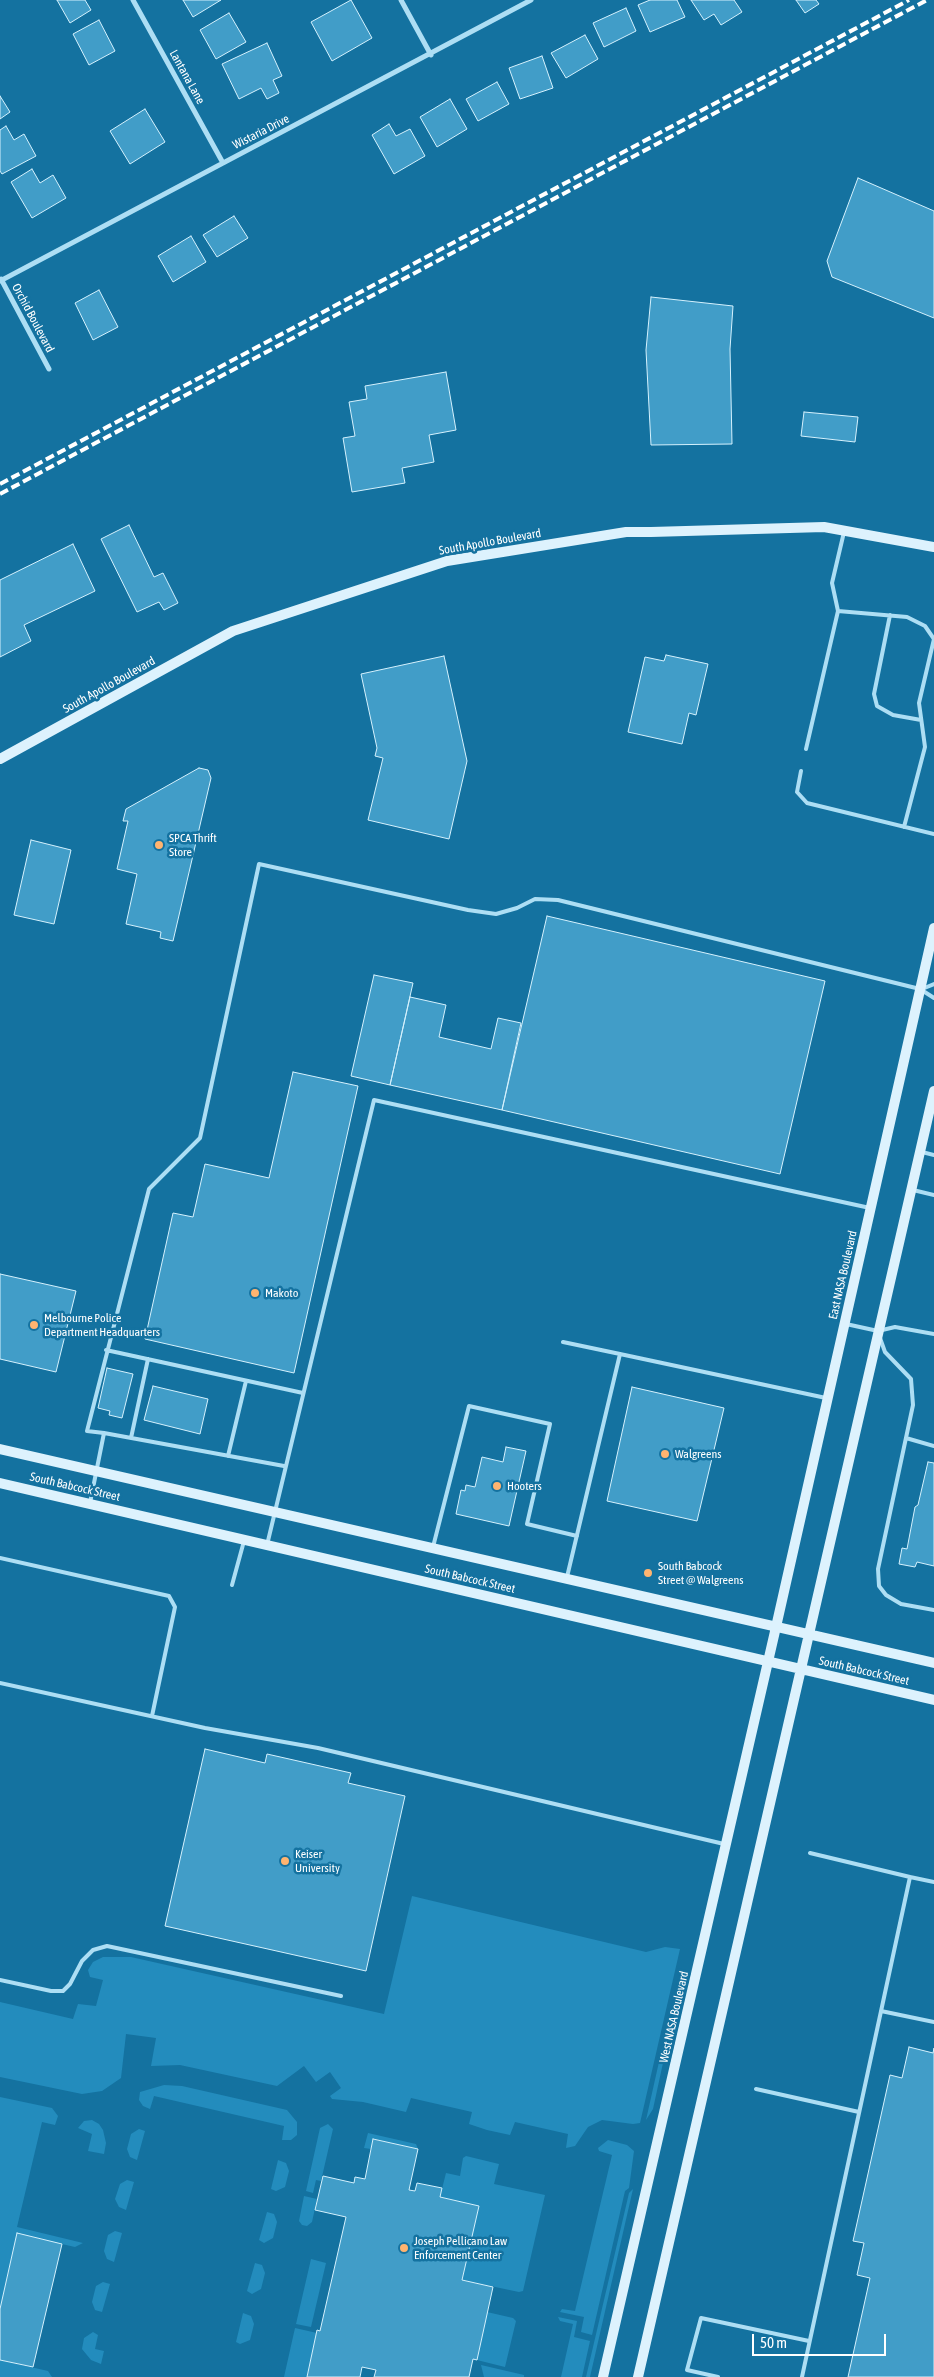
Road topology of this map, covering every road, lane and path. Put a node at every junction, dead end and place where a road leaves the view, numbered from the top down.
1 (133, 0) edge
2 (402, 0) edge
3 (531, 0) edge
4 (431, 55) junction
5 (223, 163) junction
6 (1, 280) edge
7 (49, 369) dead end
8 (845, 530) junction
9 (934, 546) edge
10 (838, 611) junction
11 (890, 616) junction
12 (921, 720) junction
13 (806, 749) dead end
14 (0, 759) edge
15 (801, 772) dead end
16 (904, 827) junction
17 (934, 834) edge
18 (934, 928) edge
19 (934, 984) edge
20 (920, 990) junction
21 (934, 998) edge
22 (934, 1091) edge
23 (920, 1152) junction
24 (934, 1155) edge
25 (911, 1190) junction
26 (934, 1195) edge
27 (871, 1209) junction
28 (845, 1324) junction
29 (878, 1331) junction
30 (934, 1334) edge
31 (563, 1342) dead end
32 (106, 1350) junction
33 (620, 1354) junction
34 (148, 1359) junction
35 (246, 1381) junction
36 (303, 1394) junction
37 (828, 1398) junction
38 (104, 1433) junction
39 (132, 1438) junction
40 (906, 1438) junction
41 (934, 1446) edge
42 (0, 1449) edge
43 (228, 1456) junction
44 (284, 1466) junction
45 (96, 1471) junction
46 (0, 1482) edge
47 (90, 1504) junction
48 (274, 1512) junction
49 (577, 1536) junction
50 (244, 1539) junction
51 (266, 1545) junction
52 (433, 1549) junction
53 (0, 1558) edge
54 (567, 1580) junction
55 (232, 1585) dead end
56 (934, 1610) edge
57 (776, 1627) junction
58 (808, 1635) junction
59 (768, 1662) junction
60 (934, 1663) edge
61 (800, 1669) junction
62 (0, 1683) edge
63 (934, 1700) edge
64 (152, 1716) junction
65 (726, 1845) junction
66 (810, 1853) dead end
67 (910, 1877) junction
68 (934, 1882) edge
69 (0, 1980) edge
70 (341, 1996) dead end
71 (881, 2011) junction
72 (934, 2022) edge
73 (756, 2089) dead end
74 (859, 2112) junction
75 (809, 2341) junction
76 (603, 2377) edge
77 (638, 2377) edge
78 (718, 2377) edge
79 (802, 2377) edge

1 - 5 street, Lantana Lane
2 - 4 street
3 - 4 street, Wistaria Drive
4 - 5 street, Wistaria Drive
5 - 6 street, Wistaria Drive
6 - 7 street, Orchid Boulevard
8 - 9 main road, South Apollo Boulevard
8 - 10 lane
8 - 14 main road, South Apollo Boulevard
10 - 11 lane
10 - 13 lane
11 - 12 lane
11 - 12 lane
12 - 16 lane
15 - 16 lane
16 - 17 lane
18 - 20 main road, East NASA Boulevard
19 - 20 lane
20 - 21 lane
20 - 27 main road, East NASA Boulevard
20 - 32 lane
22 - 23 main road
23 - 24 lane
23 - 25 main road
25 - 26 lane
25 - 29 main road
27 - 28 main road, East NASA Boulevard
27 - 36 lane
28 - 29 lane
28 - 37 main road, East NASA Boulevard
29 - 30 lane
29 - 40 lane
29 - 58 main road
31 - 33 lane
32 - 34 lane
32 - 38 lane
33 - 37 lane
33 - 49 lane
34 - 35 lane
34 - 39 lane
35 - 36 lane
35 - 43 lane
36 - 44 lane
37 - 57 main road, East NASA Boulevard
38 - 39 lane
38 - 45 lane
39 - 43 lane
40 - 41 lane
40 - 56 lane
42 - 45 main road, South Babcock Street
43 - 44 lane
44 - 48 lane
45 - 47 lane
45 - 48 main road, South Babcock Street
46 - 47 main road, South Babcock Street
47 - 50 main road, South Babcock Street
48 - 51 lane
48 - 52 main road, South Babcock Street
49 - 52 lane
49 - 54 lane
50 - 51 main road, South Babcock Street
50 - 55 lane
51 - 59 main road, South Babcock Street
52 - 54 main road, South Babcock Street
53 - 64 lane
54 - 57 main road, South Babcock Street
57 - 58 main road, South Babcock Street
57 - 59 main road
58 - 60 main road, South Babcock Street
58 - 61 main road
59 - 61 main road, South Babcock Street
59 - 65 main road, West NASA Boulevard
61 - 63 main road, South Babcock Street
61 - 77 main road
62 - 64 lane
64 - 65 lane
65 - 76 main road, West NASA Boulevard
66 - 67 lane
67 - 68 lane
67 - 71 lane
69 - 70 lane
71 - 72 lane
71 - 74 lane
73 - 74 lane
74 - 75 lane
75 - 78 lane
75 - 79 lane

